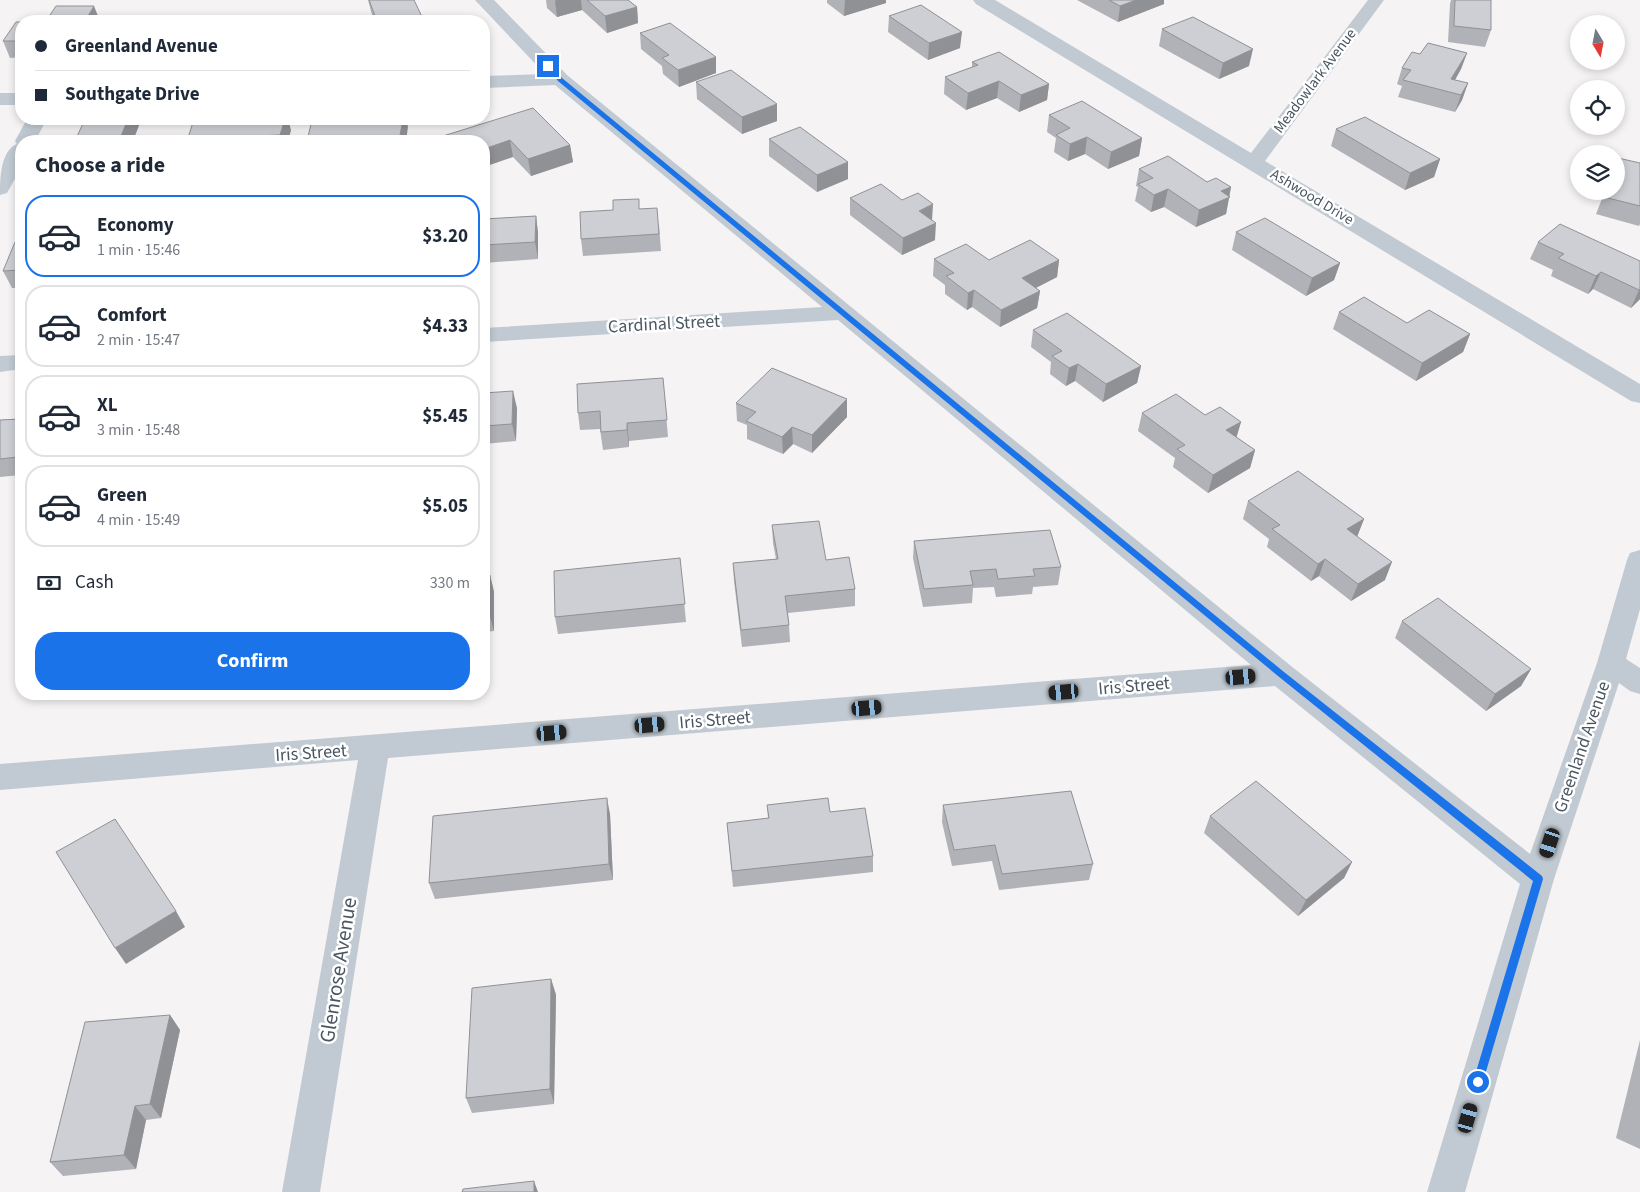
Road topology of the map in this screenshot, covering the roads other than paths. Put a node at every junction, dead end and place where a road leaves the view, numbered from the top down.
1 (484, 0) edge
2 (982, 0) edge
3 (1376, 1) edge
4 (560, 79) junction
5 (490, 82) edge
6 (0, 99) edge
7 (15, 99) edge
8 (15, 160) edge
9 (1254, 162) junction
10 (0, 189) edge
11 (844, 313) junction
12 (490, 334) edge
13 (15, 363) edge
14 (0, 364) edge
15 (1640, 395) edge
16 (1640, 560) edge
17 (1611, 663) junction
18 (1281, 674) junction
19 (1640, 683) edge
20 (374, 748) junction
21 (0, 777) edge
22 (1538, 879) junction
23 (300, 1192) edge
24 (1446, 1192) edge

1 - 4 street
2 - 9 street, Ashwood Drive
3 - 9 street, Meadowlark Avenue
4 - 5 street
4 - 11 street
6 - 7 street
8 - 10 street
9 - 15 street, Ashwood Drive
11 - 12 street, Cardinal Street
11 - 18 street
13 - 14 street
16 - 17 street, Greenland Avenue
17 - 19 street
17 - 22 street, Greenland Avenue
18 - 20 street, Iris Street
18 - 22 street
20 - 21 street, Iris Street
20 - 23 street, Glenrose Avenue
22 - 24 street, Greenland Avenue

